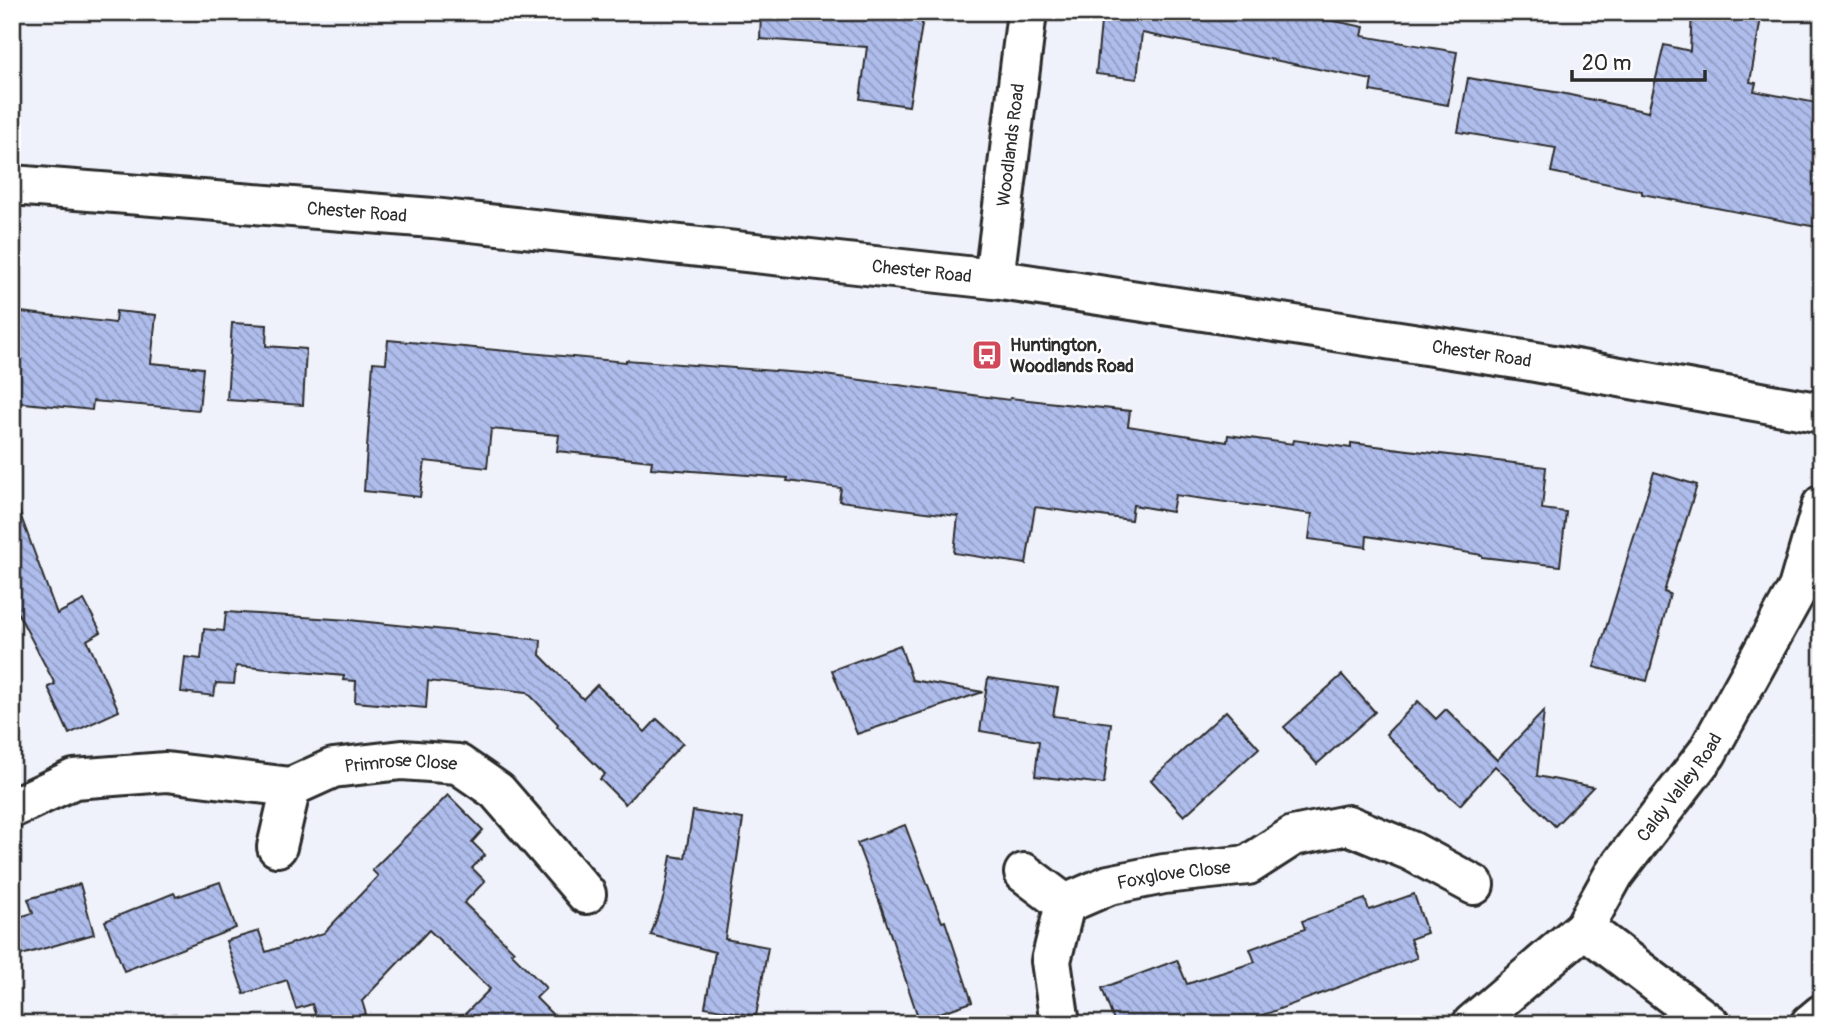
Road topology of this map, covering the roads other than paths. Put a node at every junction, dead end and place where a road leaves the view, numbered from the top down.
1 (1027, 12) edge
2 (12, 185) edge
3 (994, 279) junction
4 (1822, 414) edge
5 (1822, 505) edge
6 (291, 787) junction
7 (12, 808) edge
8 (277, 848) dead end
9 (1024, 873) dead end
10 (1474, 885) dead end
11 (586, 894) dead end
12 (1065, 904) junction
13 (1584, 928) junction
14 (1822, 1014) edge
15 (1060, 1024) edge
16 (1472, 1024) edge
17 (1710, 1024) edge
18 (1810, 1024) edge

1 - 3 street, Woodlands Road
2 - 3 street, Chester Road
3 - 4 street, Chester Road
5 - 13 street, Caldy Valley Road
6 - 7 street
6 - 8 street
6 - 11 street, Primrose Close
9 - 12 street
10 - 12 street, Foxglove Close
12 - 15 street
13 - 16 street, Caldy Valley Road
13 - 17 street
14 - 18 street

